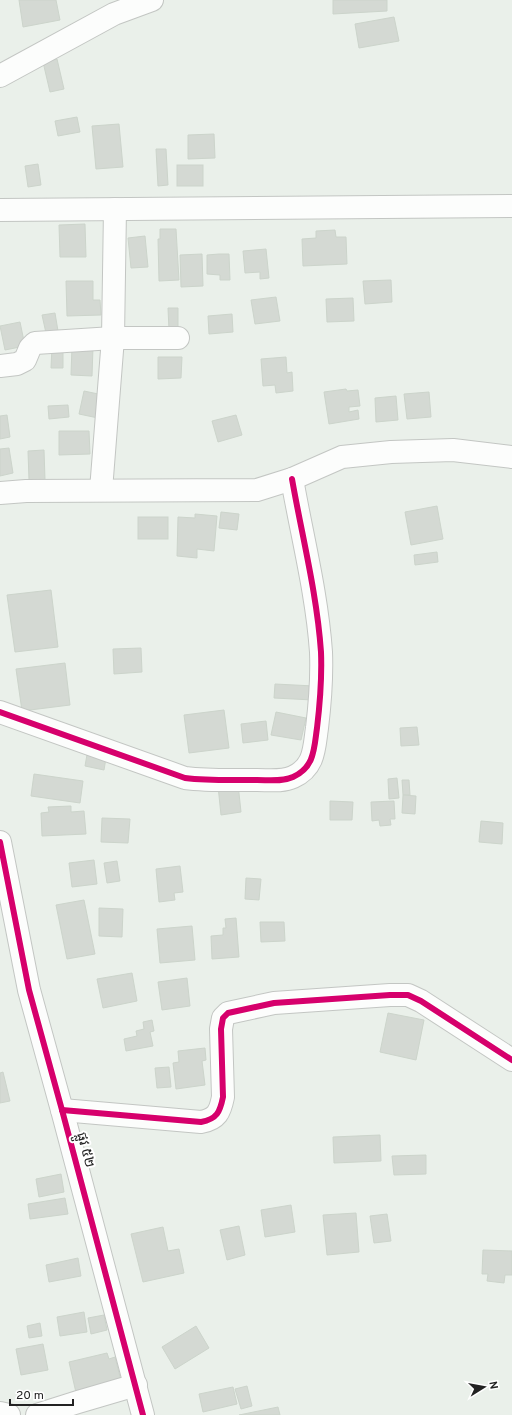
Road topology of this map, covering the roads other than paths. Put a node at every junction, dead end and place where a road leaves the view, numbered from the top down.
1 (152, 0) edge
2 (0, 76) edge
3 (512, 206) edge
4 (115, 209) junction
5 (0, 210) edge
6 (113, 338) junction
7 (178, 338) dead end
8 (0, 366) edge
9 (512, 457) edge
10 (292, 479) junction
11 (101, 490) junction
12 (0, 493) edge
13 (0, 712) edge
14 (0, 842) edge
15 (512, 1060) edge
16 (62, 1110) junction
17 (136, 1386) junction
18 (0, 1414) edge
19 (9, 1415) edge
20 (37, 1415) edge
21 (143, 1415) edge

1 - 2 street
3 - 4 street
4 - 5 street
4 - 6 street
6 - 7 street
6 - 8 street
6 - 11 street
9 - 10 street
10 - 11 street
10 - 13 street
11 - 12 street
14 - 16 street, ផ្លូវ ៥២
15 - 16 street
16 - 17 street, ផ្លូវ ៥២
17 - 20 street
17 - 21 street, ផ្លូវ ៥២
18 - 19 street

